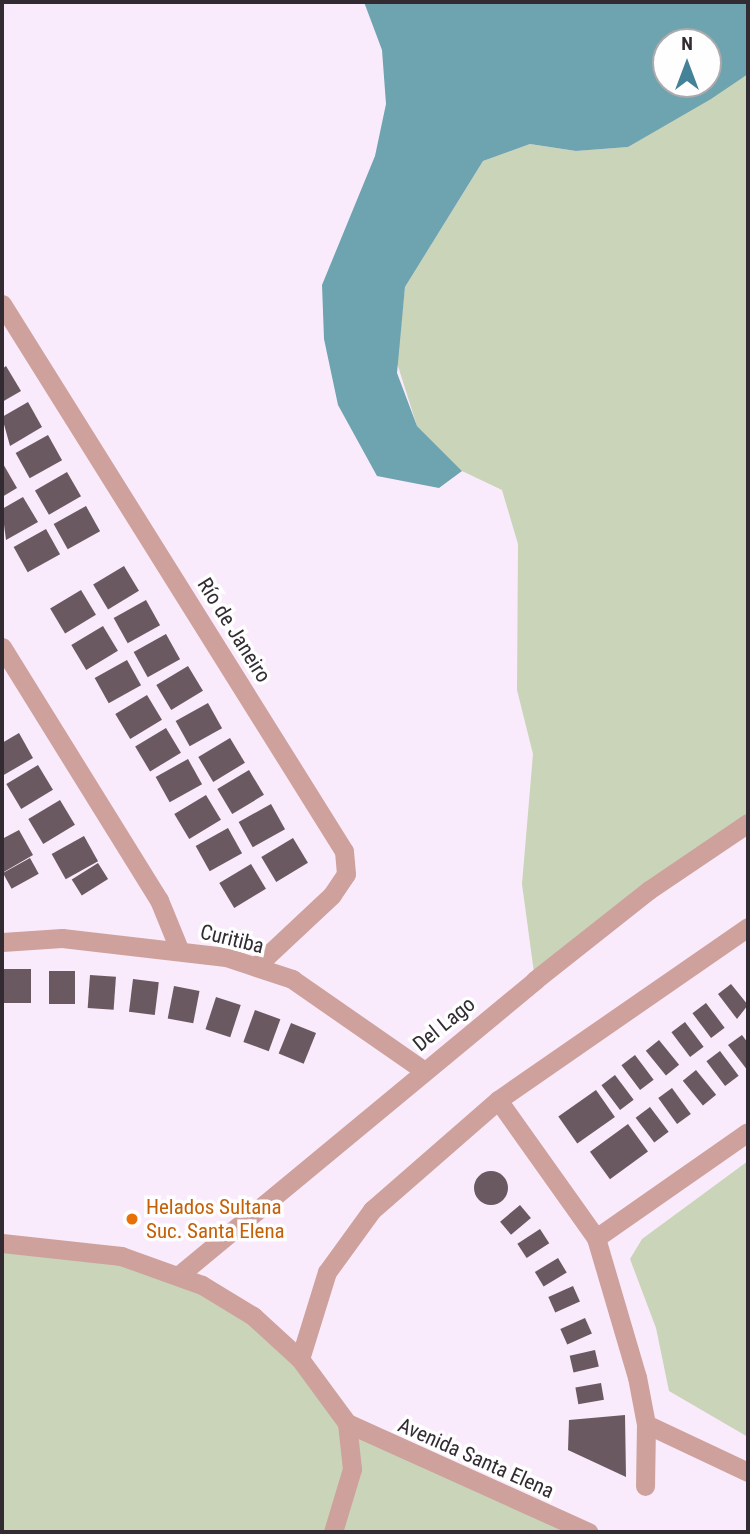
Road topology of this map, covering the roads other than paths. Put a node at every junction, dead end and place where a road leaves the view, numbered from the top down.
1 (2, 304) edge
2 (2, 647) edge
3 (748, 823) edge
4 (748, 927) edge
5 (2, 942) edge
6 (179, 949) junction
7 (255, 967) junction
8 (423, 1070) junction
9 (498, 1100) junction
10 (748, 1132) edge
11 (596, 1238) junction
12 (2, 1243) edge
13 (179, 1275) junction
14 (300, 1359) junction
15 (347, 1423) junction
16 (646, 1424) junction
17 (748, 1472) edge
18 (645, 1486) dead end
19 (333, 1532) edge
20 (588, 1532) edge

1 - 7 street, Río de Janeiro
2 - 6 street
3 - 8 street, Del Lago
4 - 9 street
5 - 6 street, Curitiba
6 - 7 street, Curitiba
7 - 8 street, Curitiba
8 - 13 street, Del Lago
9 - 11 street
9 - 14 street
10 - 11 street
11 - 16 street
12 - 13 street
13 - 14 street
14 - 15 street
15 - 19 street
15 - 20 street, Avenida Santa Elena
16 - 17 street
16 - 18 street

